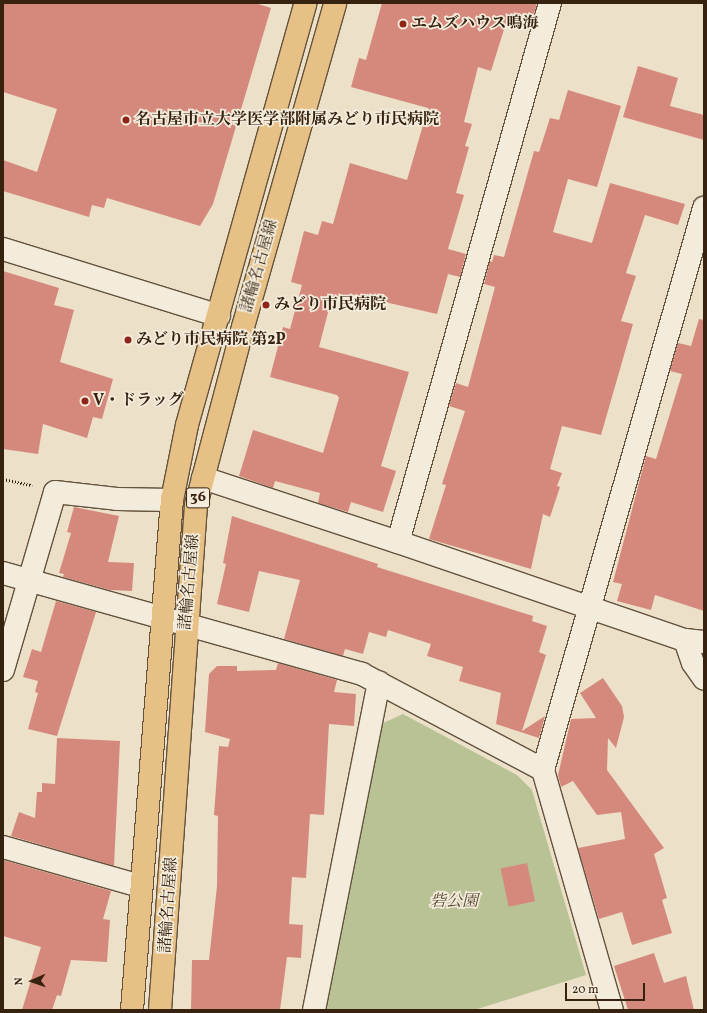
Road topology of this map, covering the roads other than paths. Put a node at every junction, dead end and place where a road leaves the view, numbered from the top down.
1 (306, 3) edge
2 (335, 3) edge
3 (550, 3) edge
4 (704, 208) edge
5 (3, 250) edge
6 (219, 316) junction
7 (203, 478) junction
8 (172, 500) junction
9 (398, 542) junction
10 (3, 573) edge
11 (28, 581) junction
12 (590, 607) junction
13 (161, 618) junction
14 (186, 625) junction
15 (694, 641) edge
16 (3, 670) edge
17 (704, 680) edge
18 (379, 682) junction
19 (543, 770) junction
20 (3, 847) edge
21 (140, 886) junction
22 (132, 1010) edge
23 (160, 1010) edge
24 (314, 1010) edge
25 (612, 1010) edge

1 - 6 main road, 諸輪名古屋線 / 36
2 - 7 main road, 諸輪名古屋線 / 36
3 - 9 street
4 - 12 street
5 - 6 street
6 - 8 main road, 諸輪名古屋線 / 36
7 - 9 street
7 - 14 main road, 諸輪名古屋線 / 36
8 - 11 street
8 - 13 main road, 諸輪名古屋線 / 36
9 - 12 street
10 - 11 street
11 - 13 street
11 - 16 street
12 - 15 street
12 - 19 street
13 - 14 street
13 - 21 main road, 諸輪名古屋線 / 36
14 - 18 street
14 - 23 main road, 諸輪名古屋線 / 36
15 - 17 street
18 - 19 street
18 - 24 street
19 - 25 street
20 - 21 street
21 - 22 main road, 諸輪名古屋線 / 36

